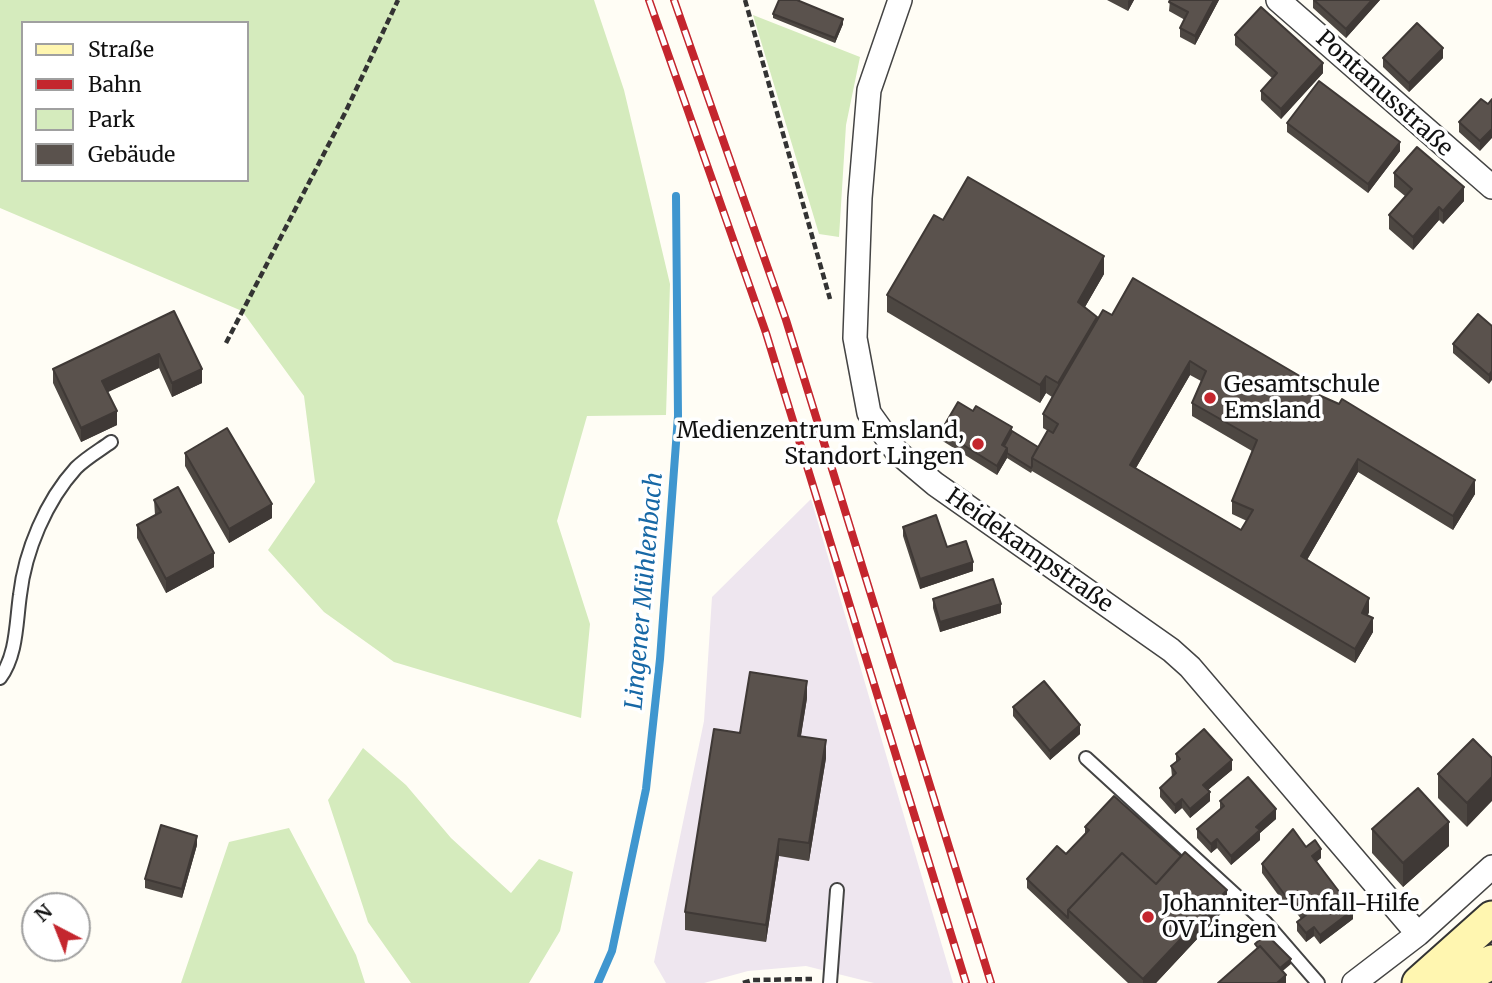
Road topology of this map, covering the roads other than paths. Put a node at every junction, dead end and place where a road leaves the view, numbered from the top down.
1 (900, 0) edge
2 (1278, 0) edge
3 (1492, 187) edge
4 (111, 442) dead end
5 (0, 678) edge
6 (1086, 758) dead end
7 (1492, 867) edge
8 (837, 890) dead end
9 (1492, 918) edge
10 (1418, 934) junction
11 (1492, 962) edge
12 (1434, 980) edge
13 (830, 982) edge
14 (1318, 983) edge
15 (1354, 983) edge

1 - 10 street, Heidekampstraße
2 - 3 street, Pontanusstraße
4 - 5 lane
6 - 14 lane
7 - 10 street
8 - 13 lane
9 - 12 main road
10 - 15 street
11 - 12 main road

